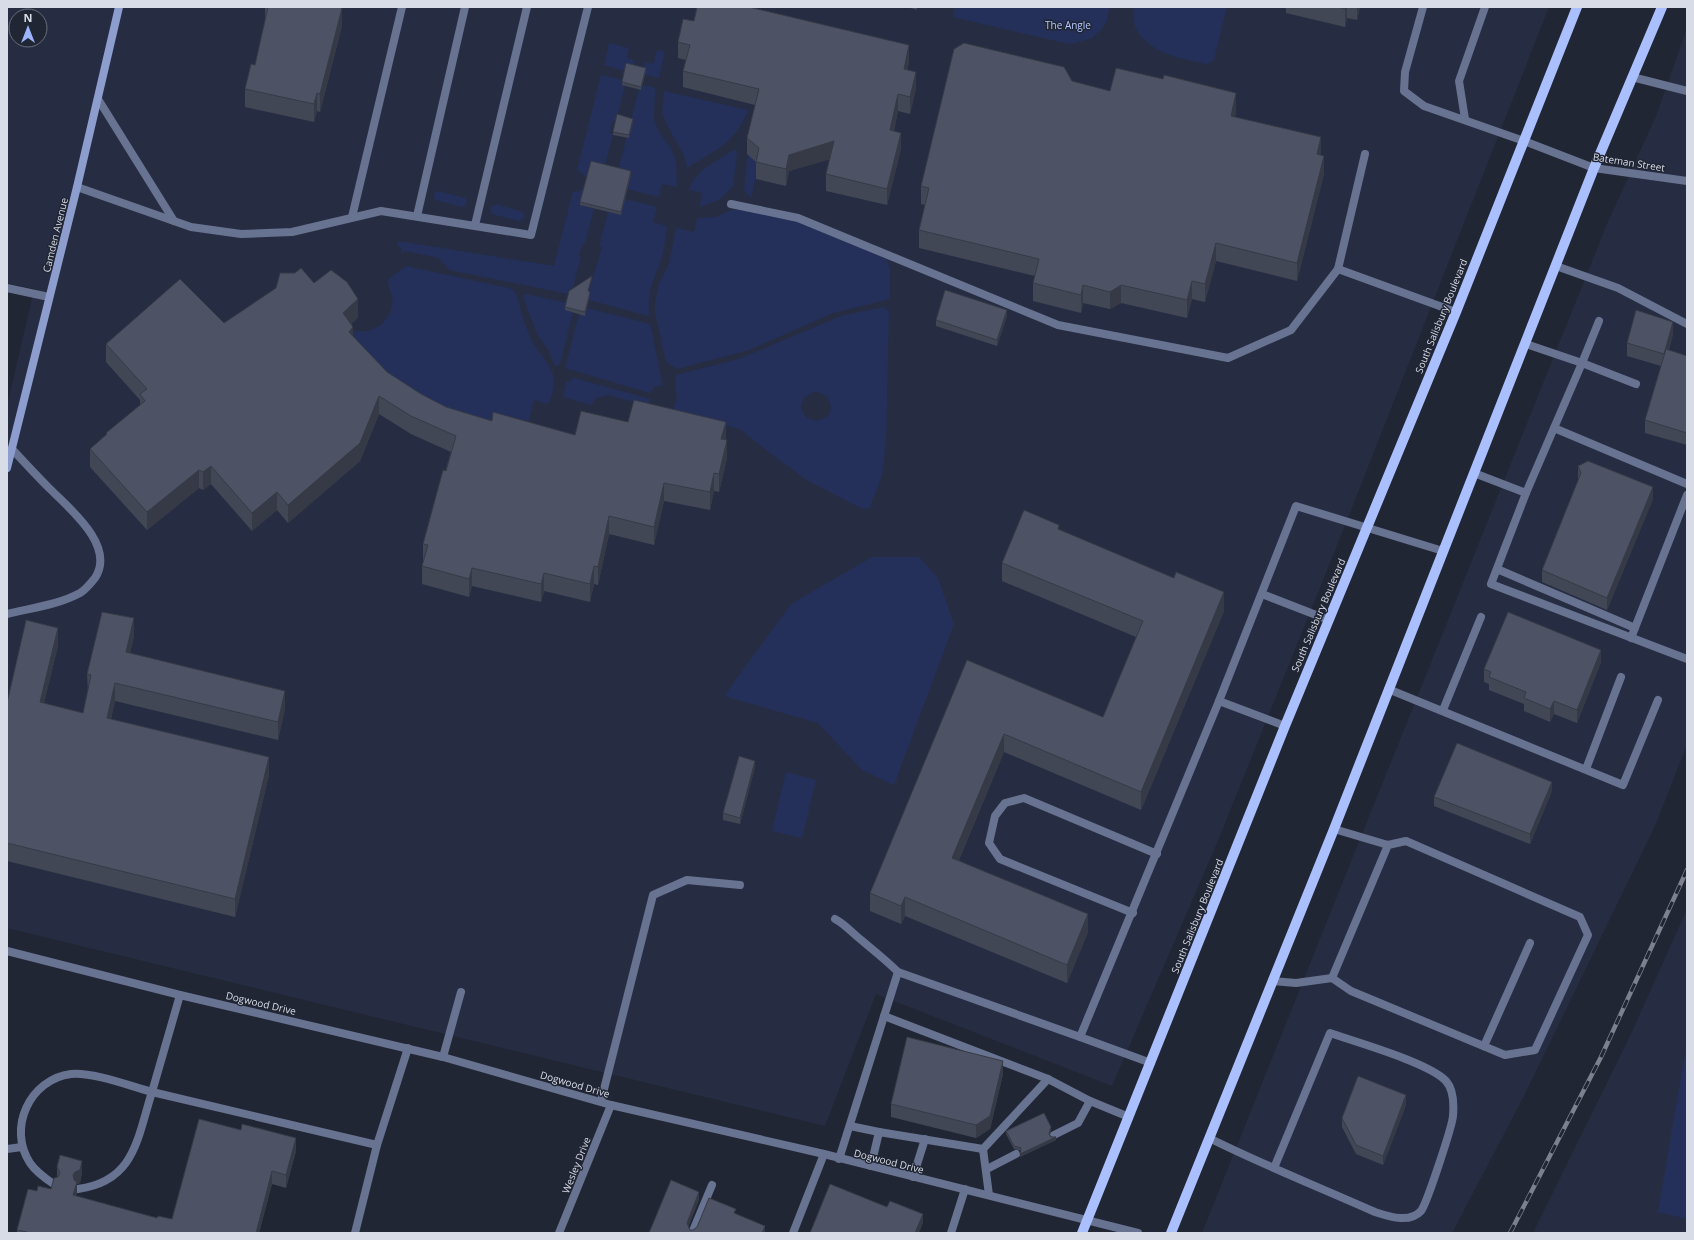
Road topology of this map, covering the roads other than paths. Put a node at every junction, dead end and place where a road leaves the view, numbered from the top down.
1 (119, 7) edge
2 (402, 7) edge
3 (465, 7) edge
4 (527, 7) edge
5 (588, 7) edge
6 (1423, 7) edge
7 (1485, 7) edge
8 (1577, 7) edge
9 (1662, 7) edge
10 (1632, 77) junction
11 (1687, 91) edge
12 (98, 99) junction
13 (1465, 119) junction
14 (1524, 141) junction
15 (1365, 154) dead end
16 (1594, 168) junction
17 (1687, 181) edge
18 (77, 187) junction
19 (731, 204) dead end
20 (417, 216) junction
21 (352, 217) junction
22 (174, 221) junction
23 (475, 226) junction
24 (1556, 266) junction
25 (1338, 269) junction
26 (7, 288) edge
27 (50, 297) junction
28 (1456, 312) junction
29 (1599, 321) dead end
30 (1687, 324) edge
31 (1526, 344) junction
32 (1582, 363) junction
33 (1636, 384) dead end
34 (1554, 428) junction
35 (12, 449) junction
36 (7, 468) edge
37 (1474, 473) junction
38 (1687, 484) edge
39 (1526, 493) junction
40 (1687, 494) edge
41 (1368, 528) junction
42 (1443, 551) junction
43 (1497, 569) junction
44 (1262, 594) junction
45 (7, 614) edge
46 (1481, 617) dead end
47 (1329, 620) junction
48 (1635, 628) junction
49 (1631, 638) junction
50 (1687, 659) edge
51 (1621, 677) dead end
52 (1388, 689) junction
53 (1658, 700) dead end
54 (1219, 701) junction
55 (1443, 710) junction
56 (1285, 726) junction
57 (1586, 769) junction
58 (1334, 829) junction
59 (1388, 845) junction
60 (1157, 854) junction
61 (740, 885) dead end
62 (1133, 913) junction
63 (835, 919) dead end
64 (1530, 943) dead end
65 (7, 951) edge
66 (898, 972) junction
67 (1332, 978) junction
68 (1272, 981) junction
69 (461, 992) dead end
70 (180, 994) junction
71 (884, 1016) junction
72 (1080, 1037) junction
73 (1484, 1046) junction
74 (408, 1048) junction
75 (443, 1057) junction
76 (1151, 1063) junction
77 (1048, 1079) junction
78 (152, 1092) junction
79 (601, 1101) junction
80 (1090, 1101) junction
81 (611, 1105) junction
82 (1128, 1117) junction
83 (850, 1126) junction
84 (879, 1132) junction
85 (1054, 1135) edge
86 (1209, 1138) junction
87 (925, 1139) junction
88 (377, 1145) junction
89 (22, 1147) junction
90 (7, 1149) edge
91 (983, 1149) junction
92 (824, 1154) junction
93 (1016, 1154) dead end
94 (839, 1159) junction
95 (871, 1166) junction
96 (1274, 1168) junction
97 (987, 1169) junction
98 (913, 1177) junction
99 (55, 1185) edge
100 (712, 1185) dead end
101 (78, 1189) edge
102 (965, 1189) junction
103 (989, 1195) junction
104 (1087, 1219) junction
105 (355, 1233) edge
106 (559, 1233) edge
107 (692, 1233) edge
108 (792, 1233) edge
109 (951, 1233) edge
110 (1082, 1233) edge
111 (1138, 1233) edge
112 (1171, 1233) edge

1 - 12 street, Camden Avenue
2 - 21 street
3 - 20 street
4 - 23 street
5 - 23 street
6 - 13 street, Bateman Street
7 - 13 street
8 - 14 main road, South Salisbury Boulevard
9 - 10 main road
10 - 11 street
10 - 16 main road
12 - 18 street, Camden Avenue
12 - 22 street
13 - 14 street, Bateman Street
14 - 16 street, Bateman Street
14 - 28 main road, South Salisbury Boulevard
15 - 25 street
16 - 17 street, Bateman Street
16 - 24 main road
18 - 22 street
18 - 27 street, Camden Avenue
19 - 25 street
20 - 21 street
20 - 23 street
21 - 22 street
24 - 30 street
24 - 31 main road
25 - 28 street
26 - 27 street
27 - 35 street, Camden Avenue
28 - 41 main road, South Salisbury Boulevard
29 - 32 street
31 - 32 street
31 - 37 main road
32 - 33 street
32 - 34 street
34 - 38 street
34 - 39 street
35 - 36 street, Camden Avenue
35 - 45 street
37 - 39 street
37 - 42 main road
39 - 43 street
40 - 48 street
41 - 42 street
41 - 44 street
41 - 47 main road, South Salisbury Boulevard
42 - 52 main road
43 - 48 street
43 - 49 street
44 - 47 street
44 - 54 street
46 - 55 street
47 - 56 main road, South Salisbury Boulevard
48 - 49 street
49 - 50 street
51 - 57 street
52 - 55 street
52 - 58 main road
53 - 57 street
54 - 56 street
54 - 60 street
55 - 57 street
56 - 76 main road, South Salisbury Boulevard
58 - 59 street
58 - 68 main road
59 - 67 street
59 - 73 street
60 - 62 street
60 - 62 street
61 - 79 street
62 - 72 street
63 - 66 street
64 - 73 street
65 - 70 street, Dogwood Drive
66 - 71 street
66 - 72 street
67 - 68 street
67 - 73 street
68 - 86 main road
69 - 75 street
70 - 74 street, Dogwood Drive
70 - 78 street
71 - 77 street
71 - 83 street
72 - 76 street
74 - 75 street, Dogwood Drive
74 - 88 street
75 - 79 street, Dogwood Drive
76 - 82 main road, South Salisbury Boulevard
77 - 80 street
77 - 91 street
78 - 88 street
78 - 89 street
78 - 101 street
79 - 81 street, Dogwood Drive
80 - 82 street
80 - 85 street
81 - 92 street, Dogwood Drive
81 - 106 street, Wesley Drive
82 - 104 main road, South Salisbury Boulevard
83 - 84 street
83 - 94 street
84 - 87 street
84 - 95 street
86 - 96 street
86 - 112 main road
87 - 91 street
87 - 98 street
88 - 105 street
89 - 90 street
89 - 99 street
91 - 97 street
92 - 94 street, Dogwood Drive
92 - 108 street
93 - 97 street
94 - 95 street, Dogwood Drive
95 - 98 street, Dogwood Drive
96 - 96 street
97 - 103 street
98 - 102 street, Dogwood Drive
100 - 107 street
102 - 103 street, Dogwood Drive
102 - 109 street
103 - 104 street, Dogwood Drive
104 - 110 main road, South Salisbury Boulevard
104 - 111 street, Dogwood Drive

